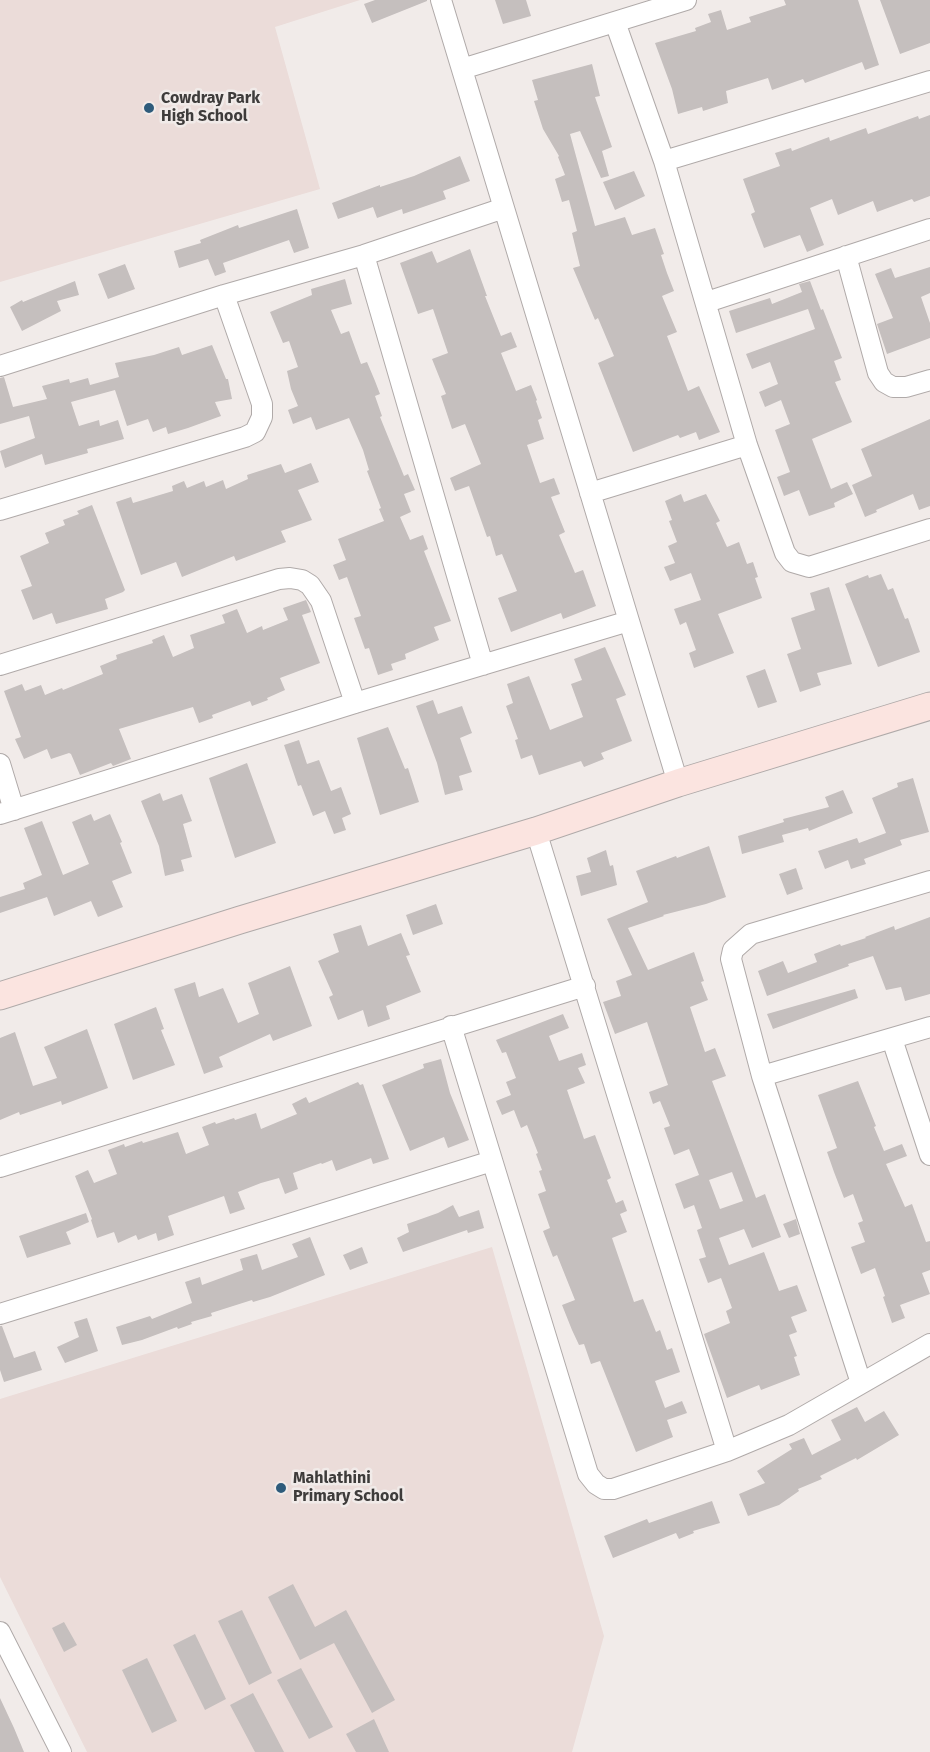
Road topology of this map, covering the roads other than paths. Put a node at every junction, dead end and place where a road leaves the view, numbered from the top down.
1 (441, 0) edge
2 (686, 0) edge
3 (615, 22) junction
4 (462, 69) junction
5 (930, 81) edge
6 (664, 161) junction
7 (504, 208) junction
8 (930, 229) edge
9 (364, 255) junction
10 (846, 256) junction
11 (224, 295) junction
12 (706, 302) junction
13 (0, 366) edge
14 (930, 380) edge
15 (747, 445) junction
16 (590, 493) junction
17 (0, 510) edge
18 (930, 529) edge
19 (629, 621) junction
20 (0, 665) edge
21 (483, 665) junction
22 (355, 703) junction
23 (930, 706) edge
24 (0, 764) edge
25 (678, 783) junction
26 (7, 812) edge
27 (536, 831) junction
28 (930, 881) edge
29 (585, 986) junction
30 (0, 996) edge
31 (451, 1026) junction
32 (930, 1027) edge
33 (892, 1039) junction
34 (762, 1076) junction
35 (930, 1155) edge
36 (492, 1161) junction
37 (0, 1167) edge
38 (0, 1314) edge
39 (930, 1344) edge
40 (861, 1383) junction
41 (727, 1451) junction
42 (0, 1632) edge
43 (61, 1752) edge

1 - 4 street
2 - 3 street
3 - 4 street
3 - 6 street
4 - 7 street
5 - 6 street
6 - 12 street
7 - 9 street
7 - 16 street
8 - 10 street
9 - 11 street
9 - 21 street
10 - 12 street
10 - 14 street
11 - 13 street
11 - 17 street
12 - 15 street
15 - 16 street
15 - 18 street
16 - 19 street
19 - 21 street
19 - 25 street
20 - 22 street
21 - 22 street
22 - 26 street
23 - 25 street
24 - 26 street
25 - 27 street
27 - 29 street
27 - 30 street
28 - 34 street
29 - 31 street
29 - 41 street
31 - 36 street
31 - 37 street
32 - 33 street
33 - 34 street
33 - 35 street
34 - 40 street
36 - 38 street
36 - 41 street
39 - 40 street
40 - 41 street
42 - 43 street

